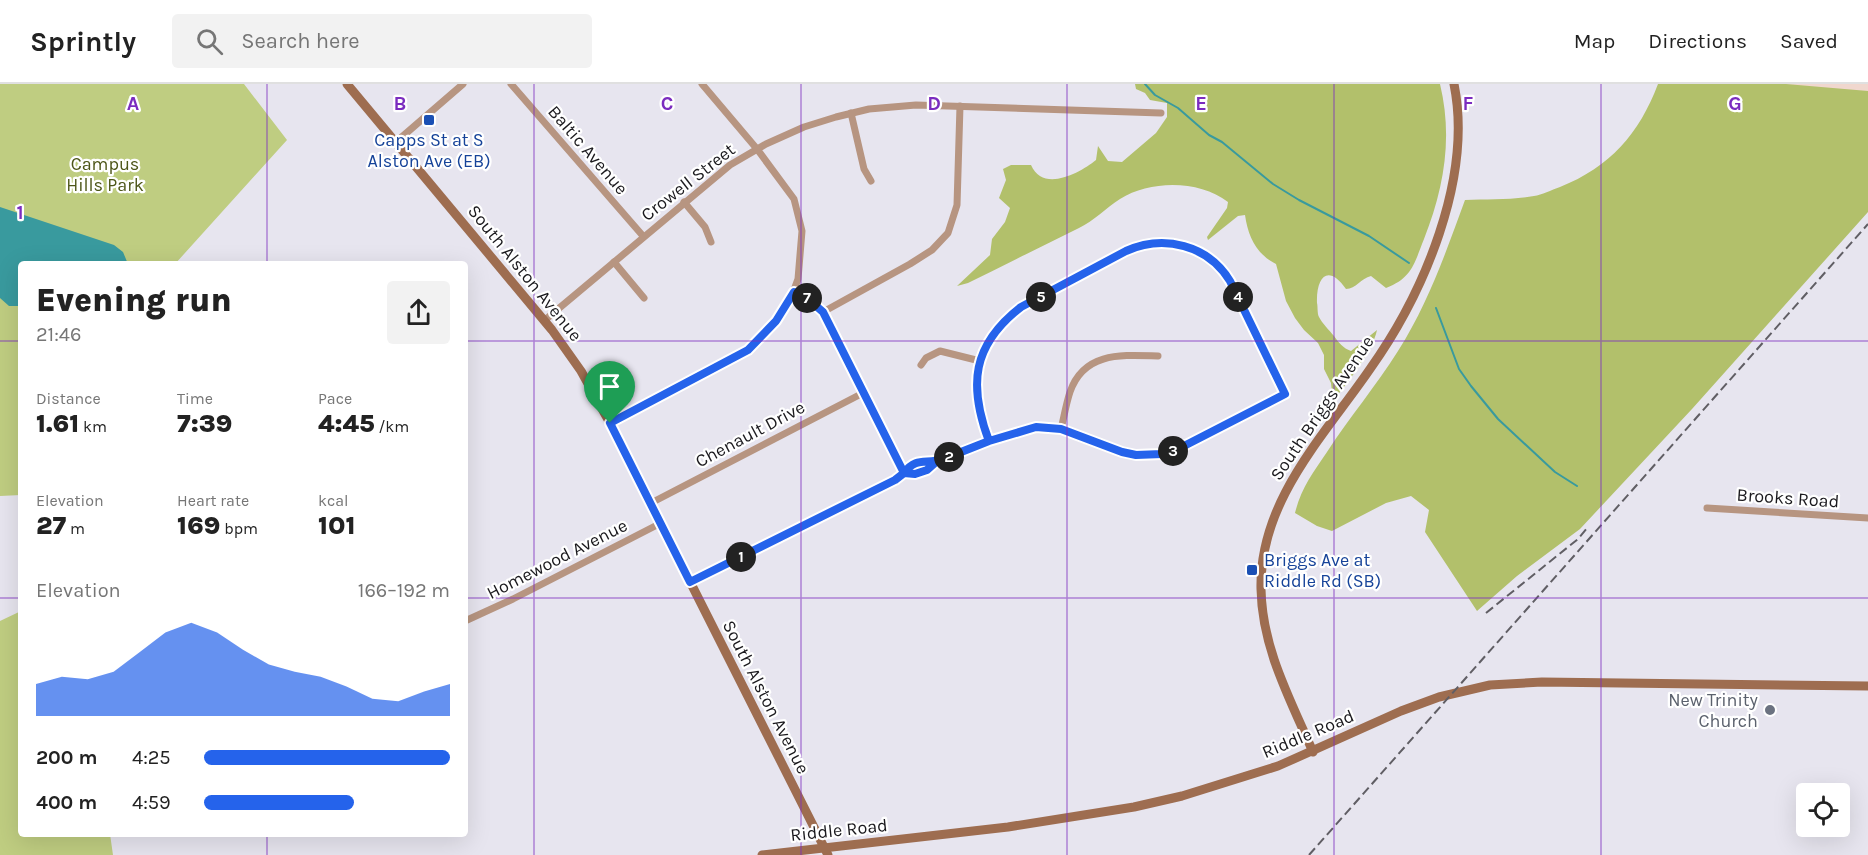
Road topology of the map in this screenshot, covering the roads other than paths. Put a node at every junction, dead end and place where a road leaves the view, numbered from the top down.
1 (347, 84) edge
2 (463, 84) edge
3 (512, 84) edge
4 (702, 84) edge
5 (1454, 84) edge
6 (960, 106) junction
7 (851, 113) junction
8 (1161, 113) dead end
9 (396, 142) junction
10 (757, 149) junction
11 (871, 181) dead end
12 (684, 202) junction
13 (643, 236) junction
14 (711, 242) dead end
15 (614, 262) junction
16 (794, 292) junction
17 (644, 298) dead end
18 (823, 312) junction
19 (545, 320) junction
20 (1158, 356) dead end
21 (980, 362) junction
22 (921, 365) dead end
23 (862, 393) junction
24 (610, 423) junction
25 (1061, 429) junction
26 (989, 441) junction
27 (904, 473) junction
28 (651, 503) junction
29 (1707, 508) dead end
30 (1868, 518) edge
31 (661, 523) junction
32 (690, 582) junction
33 (468, 620) edge
34 (1868, 686) edge
35 (1313, 752) junction
36 (827, 852) edge
37 (762, 855) edge

1 - 9 street, South Alston Avenue
2 - 9 street
3 - 13 street, Baltic Avenue
4 - 10 street
5 - 35 street, South Briggs Avenue
6 - 7 street, Crowell Street
6 - 8 street, Crowell Street
6 - 18 street
7 - 10 street, Crowell Street
7 - 11 street
9 - 19 street, South Alston Avenue
10 - 12 street, Crowell Street
10 - 16 street
12 - 13 street, Crowell Street
12 - 14 street
13 - 15 street, Crowell Street
15 - 17 street
15 - 19 street, Crowell Street
16 - 18 street
16 - 24 street
18 - 23 street
19 - 24 street, South Alston Avenue
20 - 25 street
21 - 22 street
21 - 25 street
21 - 26 street
23 - 27 street
23 - 28 street, Chenault Drive
24 - 28 street, South Alston Avenue
25 - 26 street
26 - 27 street
27 - 32 street
28 - 31 street, South Alston Avenue
29 - 30 street, Brooks Road
31 - 32 street, South Alston Avenue
31 - 33 street, Homewood Avenue
32 - 36 street, South Alston Avenue
34 - 35 street, Riddle Road
35 - 36 street, Riddle Road
36 - 37 street, Riddle Road

